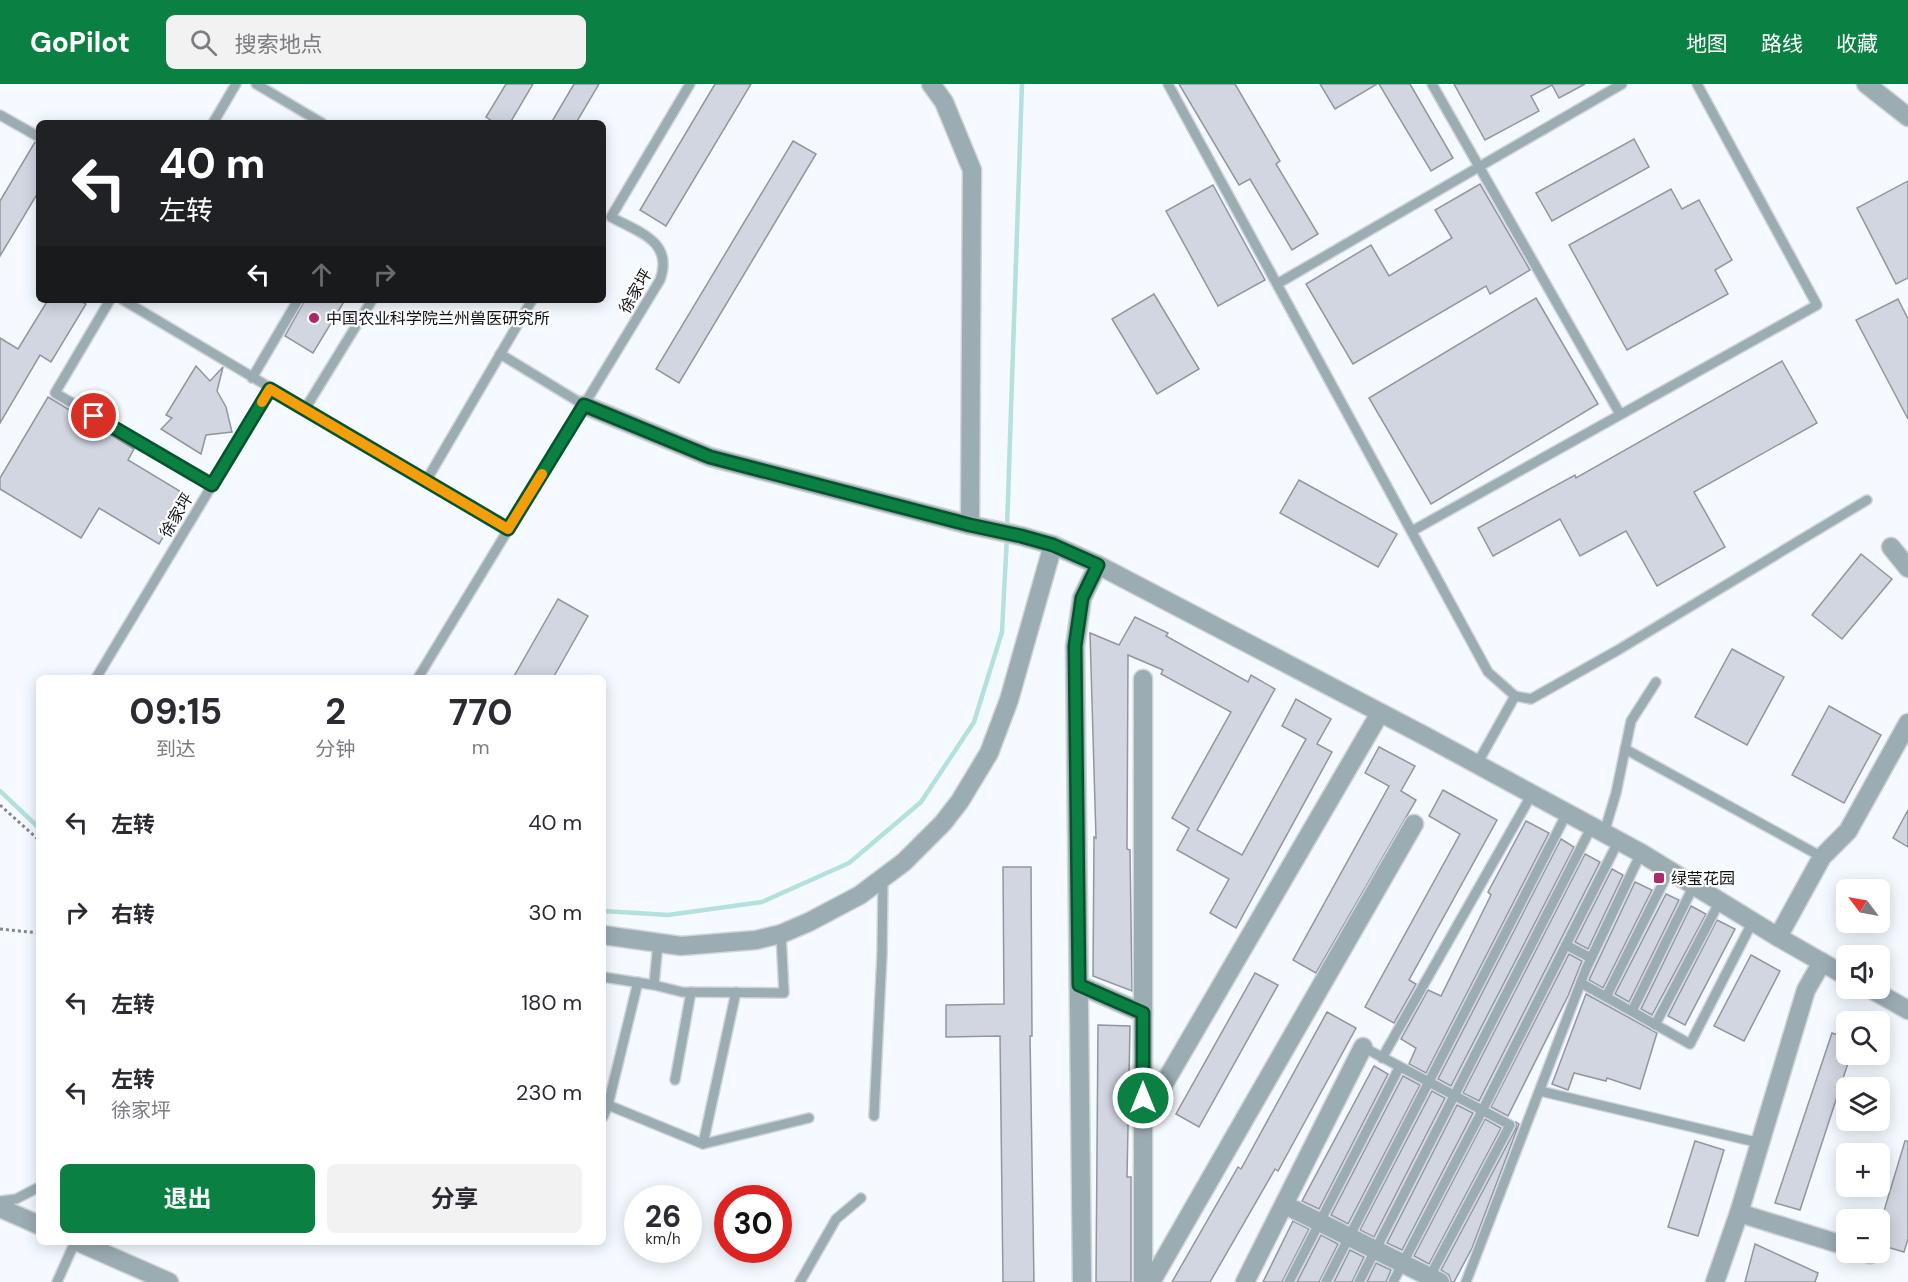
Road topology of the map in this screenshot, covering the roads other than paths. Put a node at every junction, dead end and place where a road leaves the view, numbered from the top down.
1 (236, 84) edge
2 (256, 84) edge
3 (690, 84) edge
4 (931, 84) edge
5 (1168, 84) edge
6 (1432, 84) edge
7 (1622, 84) edge
8 (1697, 84) edge
9 (1866, 84) edge
10 (0, 115) edge
11 (1908, 117) edge
12 (215, 120) edge
13 (317, 120) edge
14 (36, 135) edge
15 (1480, 166) junction
16 (1277, 285) junction
17 (108, 303) edge
18 (128, 303) edge
19 (296, 303) edge
20 (370, 303) edge
21 (530, 303) edge
22 (500, 354) junction
23 (252, 378) junction
24 (270, 389) junction
25 (584, 405) junction
26 (305, 409) junction
27 (1620, 414) junction
28 (426, 481) junction
29 (212, 485) junction
30 (1868, 500) dead end
31 (979, 527) junction
32 (508, 529) junction
33 (1412, 531) junction
34 (1053, 545) junction
35 (1891, 547) dead end
36 (1098, 565) junction
37 (1908, 568) edge
38 (98, 675) edge
39 (420, 675) edge
40 (1143, 679) dead end
41 (1656, 681) dead end
42 (1515, 696) junction
43 (1380, 712) junction
44 (1908, 723) edge
45 (1625, 748) junction
46 (1478, 764) junction
47 (1532, 794) junction
48 (1567, 813) junction
49 (1414, 824) dead end
50 (1605, 833) junction
51 (1641, 853) junction
52 (1822, 857) junction
53 (1670, 869) junction
54 (883, 879) junction
55 (1694, 885) junction
56 (1720, 901) junction
57 (1754, 921) junction
58 (781, 934) junction
59 (606, 935) edge
60 (1778, 937) junction
61 (658, 944) junction
62 (1566, 945) junction
63 (1591, 958) junction
64 (1822, 962) junction
65 (1836, 970) edge
66 (606, 977) edge
67 (638, 982) junction
68 (1581, 983) junction
69 (654, 985) junction
70 (1079, 985) junction
71 (691, 992) junction
72 (736, 992) junction
73 (1606, 997) junction
74 (1888, 999) edge
75 (1908, 1010) edge
76 (1632, 1011) junction
77 (1143, 1013) junction
78 (1655, 1024) junction
79 (1363, 1047) joint
80 (1382, 1058) junction
81 (1399, 1068) junction
82 (675, 1080) dead end
83 (1428, 1083) junction
84 (1540, 1091) junction
85 (1455, 1096) junction
86 (608, 1105) junction
87 (606, 1110) edge
88 (1482, 1111) junction
89 (874, 1116) dead end
90 (809, 1118) dead end
91 (1143, 1119) junction
92 (1760, 1143) junction
93 (703, 1144) junction
94 (36, 1188) edge
95 (861, 1198) dead end
96 (0, 1201) edge
97 (1285, 1205) junction
98 (0, 1208) edge
99 (1739, 1213) junction
100 (1318, 1222) junction
101 (36, 1224) edge
102 (1349, 1237) junction
103 (1836, 1243) edge
104 (75, 1245) edge
105 (83, 1245) edge
106 (1376, 1250) junction
107 (1403, 1263) junction
108 (1433, 1280) edge
109 (57, 1282) edge
110 (169, 1282) edge
111 (800, 1282) edge
112 (1082, 1282) edge
113 (1143, 1282) edge
114 (1151, 1282) edge
115 (1245, 1282) edge
116 (1289, 1282) edge
117 (1326, 1282) edge
118 (1359, 1282) edge
119 (1393, 1282) edge
120 (1467, 1282) edge
121 (1715, 1282) edge

1 - 12 lane
2 - 13 lane
3 - 25 lane, 徐家坪
4 - 31 street
5 - 16 lane
6 - 15 lane
7 - 15 lane
8 - 27 lane
9 - 11 street
10 - 14 lane
15 - 16 lane
15 - 27 lane
16 - 33 lane
17 - 29 lane
18 - 23 lane
19 - 23 lane
20 - 26 lane
21 - 22 lane
22 - 25 lane
22 - 28 lane
23 - 24 lane
24 - 26 lane
24 - 29 lane, 徐家坪
25 - 31 street
25 - 32 lane, 徐家坪
26 - 28 lane
27 - 33 lane
28 - 32 lane
29 - 38 lane, 徐家坪
30 - 42 lane
31 - 34 street
32 - 39 lane, 徐家坪
33 - 42 lane
34 - 36 street
34 - 54 street
35 - 37 street
36 - 43 street
36 - 70 street
40 - 77 street
41 - 45 lane
42 - 46 lane
43 - 46 street
43 - 91 street
44 - 52 street
45 - 50 lane
45 - 52 lane
46 - 47 street
47 - 48 street
47 - 80 lane
48 - 50 street
48 - 83 lane
49 - 114 street
50 - 51 street
50 - 62 lane
50 - 85 lane
51 - 53 street
51 - 63 lane
52 - 60 street
53 - 55 street
53 - 73 lane
54 - 58 street
54 - 89 lane
55 - 56 street
55 - 76 lane
56 - 57 street
56 - 78 lane
57 - 60 street
57 - 78 lane
58 - 61 street
58 - 72 lane
59 - 61 street
60 - 64 street
61 - 69 lane
62 - 63 lane
62 - 88 lane
63 - 68 lane
64 - 65 street
64 - 92 street
66 - 67 lane
67 - 69 lane
67 - 86 lane
68 - 73 lane
68 - 84 lane
69 - 71 lane
70 - 77 street
70 - 112 street
71 - 72 lane
71 - 82 lane
72 - 93 lane
73 - 76 lane
74 - 75 street
76 - 78 lane
77 - 91 street
79 - 80 lane
79 - 97 street
80 - 81 lane
81 - 83 lane
81 - 100 lane
83 - 85 lane
83 - 102 lane
84 - 92 lane
84 - 120 lane
85 - 88 lane
85 - 106 lane
86 - 87 lane
86 - 93 lane
88 - 107 lane
88 - 108 lane
90 - 93 lane
91 - 113 street
92 - 99 street
94 - 96 lane
95 - 111 lane
97 - 100 street
97 - 115 street
98 - 101 street
99 - 103 street
99 - 121 street
100 - 102 street
100 - 116 lane
102 - 106 street
102 - 117 lane
104 - 109 lane
105 - 110 street
106 - 107 street
106 - 118 lane
107 - 108 street
107 - 119 lane

